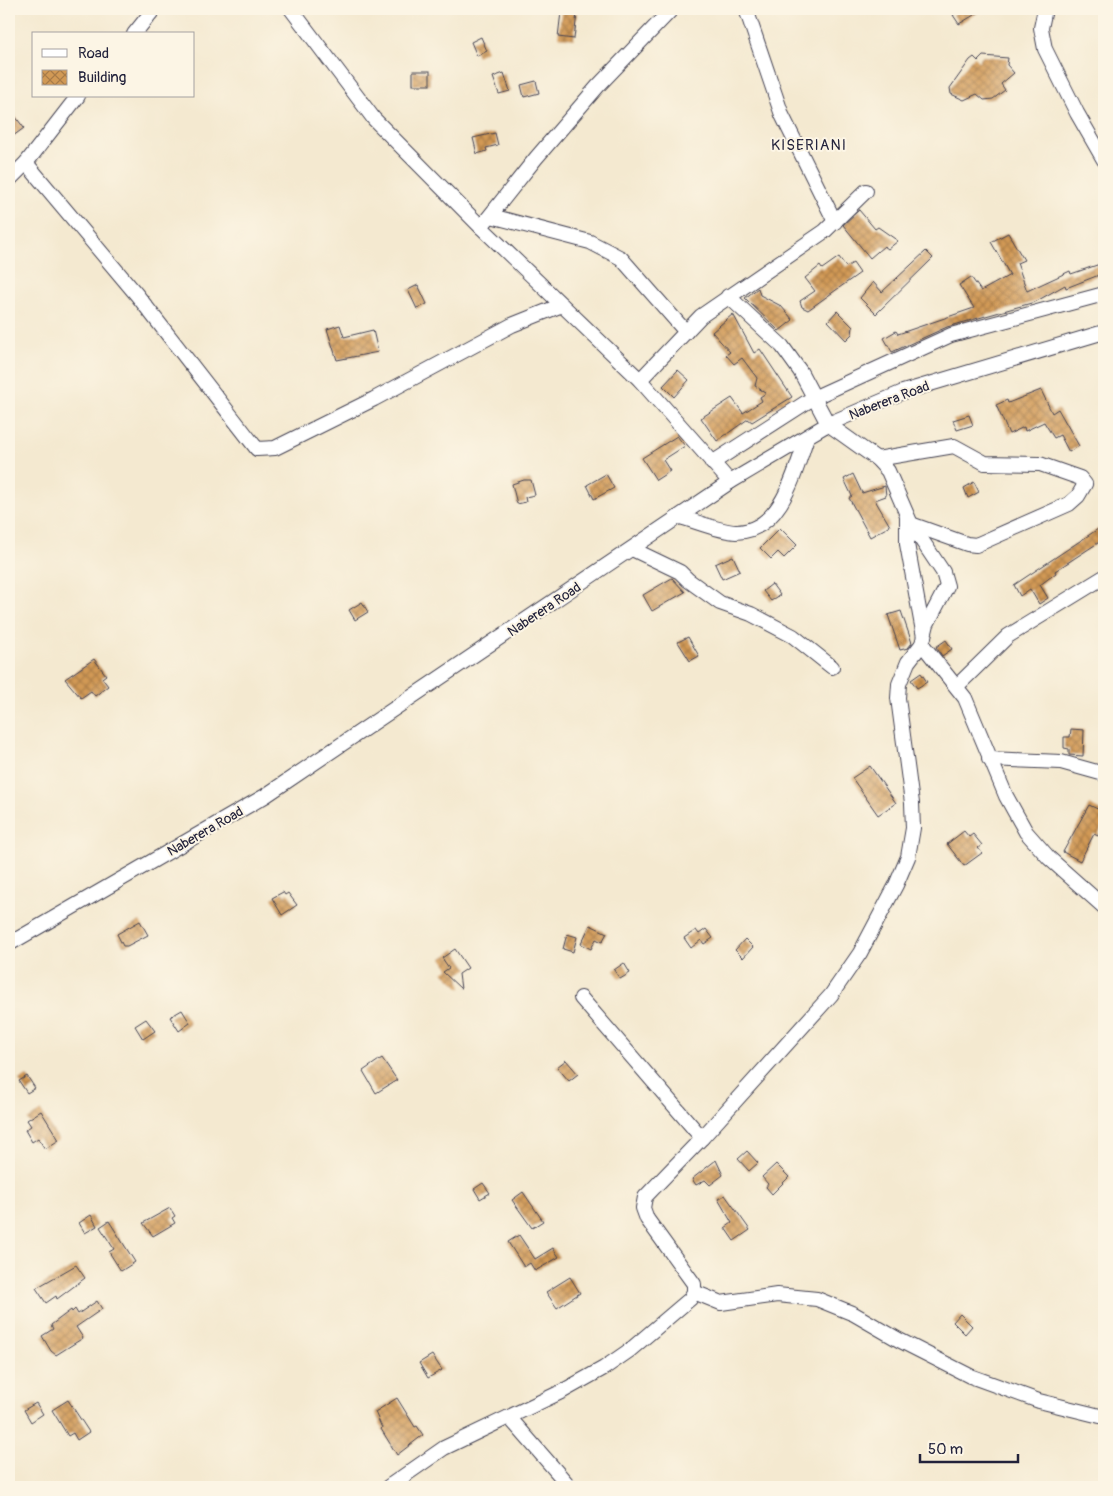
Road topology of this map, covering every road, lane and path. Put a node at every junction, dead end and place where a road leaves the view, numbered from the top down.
1 (154, 9) edge
2 (291, 9) edge
3 (672, 9) edge
4 (746, 9) edge
5 (1045, 9) edge
6 (136, 32) edge
7 (76, 98) edge
8 (1104, 160) edge
9 (26, 163) junction
10 (9, 180) edge
11 (866, 191) dead end
12 (491, 216) junction
13 (835, 222) junction
14 (481, 227) junction
15 (1104, 294) edge
16 (728, 296) junction
17 (562, 305) junction
18 (686, 332) junction
19 (1104, 332) edge
20 (640, 380) junction
21 (813, 398) junction
22 (828, 424) junction
23 (807, 437) junction
24 (877, 459) junction
25 (712, 462) junction
26 (730, 482) junction
27 (680, 517) junction
28 (909, 519) junction
29 (632, 549) junction
30 (1104, 577) edge
31 (923, 641) junction
32 (832, 667) dead end
33 (957, 686) junction
34 (989, 759) junction
35 (1104, 774) edge
36 (1104, 907) edge
37 (9, 944) edge
38 (581, 998) dead end
39 (702, 1138) junction
40 (694, 1292) junction
41 (509, 1417) junction
42 (1104, 1417) edge
43 (388, 1487) edge
44 (570, 1487) edge

1 - 6 street
2 - 14 street
3 - 12 street
4 - 13 street
5 - 8 street
7 - 9 street
9 - 10 street
9 - 17 street
11 - 13 street
12 - 14 street
12 - 18 street
13 - 16 street
14 - 17 street
15 - 21 street
16 - 18 street
16 - 21 street
17 - 20 street
18 - 20 street
19 - 22 street, Naberera Road
20 - 25 street
21 - 22 street
21 - 25 street
22 - 23 street, Naberera Road
22 - 24 street
23 - 26 street, Naberera Road
23 - 27 street
24 - 28 street
24 - 28 street
25 - 26 street
26 - 27 street, Naberera Road
27 - 29 street, Naberera Road
28 - 31 street
28 - 31 street
29 - 32 street
29 - 37 street, Naberera Road
30 - 33 street
31 - 33 street
31 - 39 street
33 - 34 street
34 - 35 street
34 - 36 street
38 - 39 street
39 - 40 street
40 - 41 street
40 - 42 street
41 - 43 street
41 - 44 street

